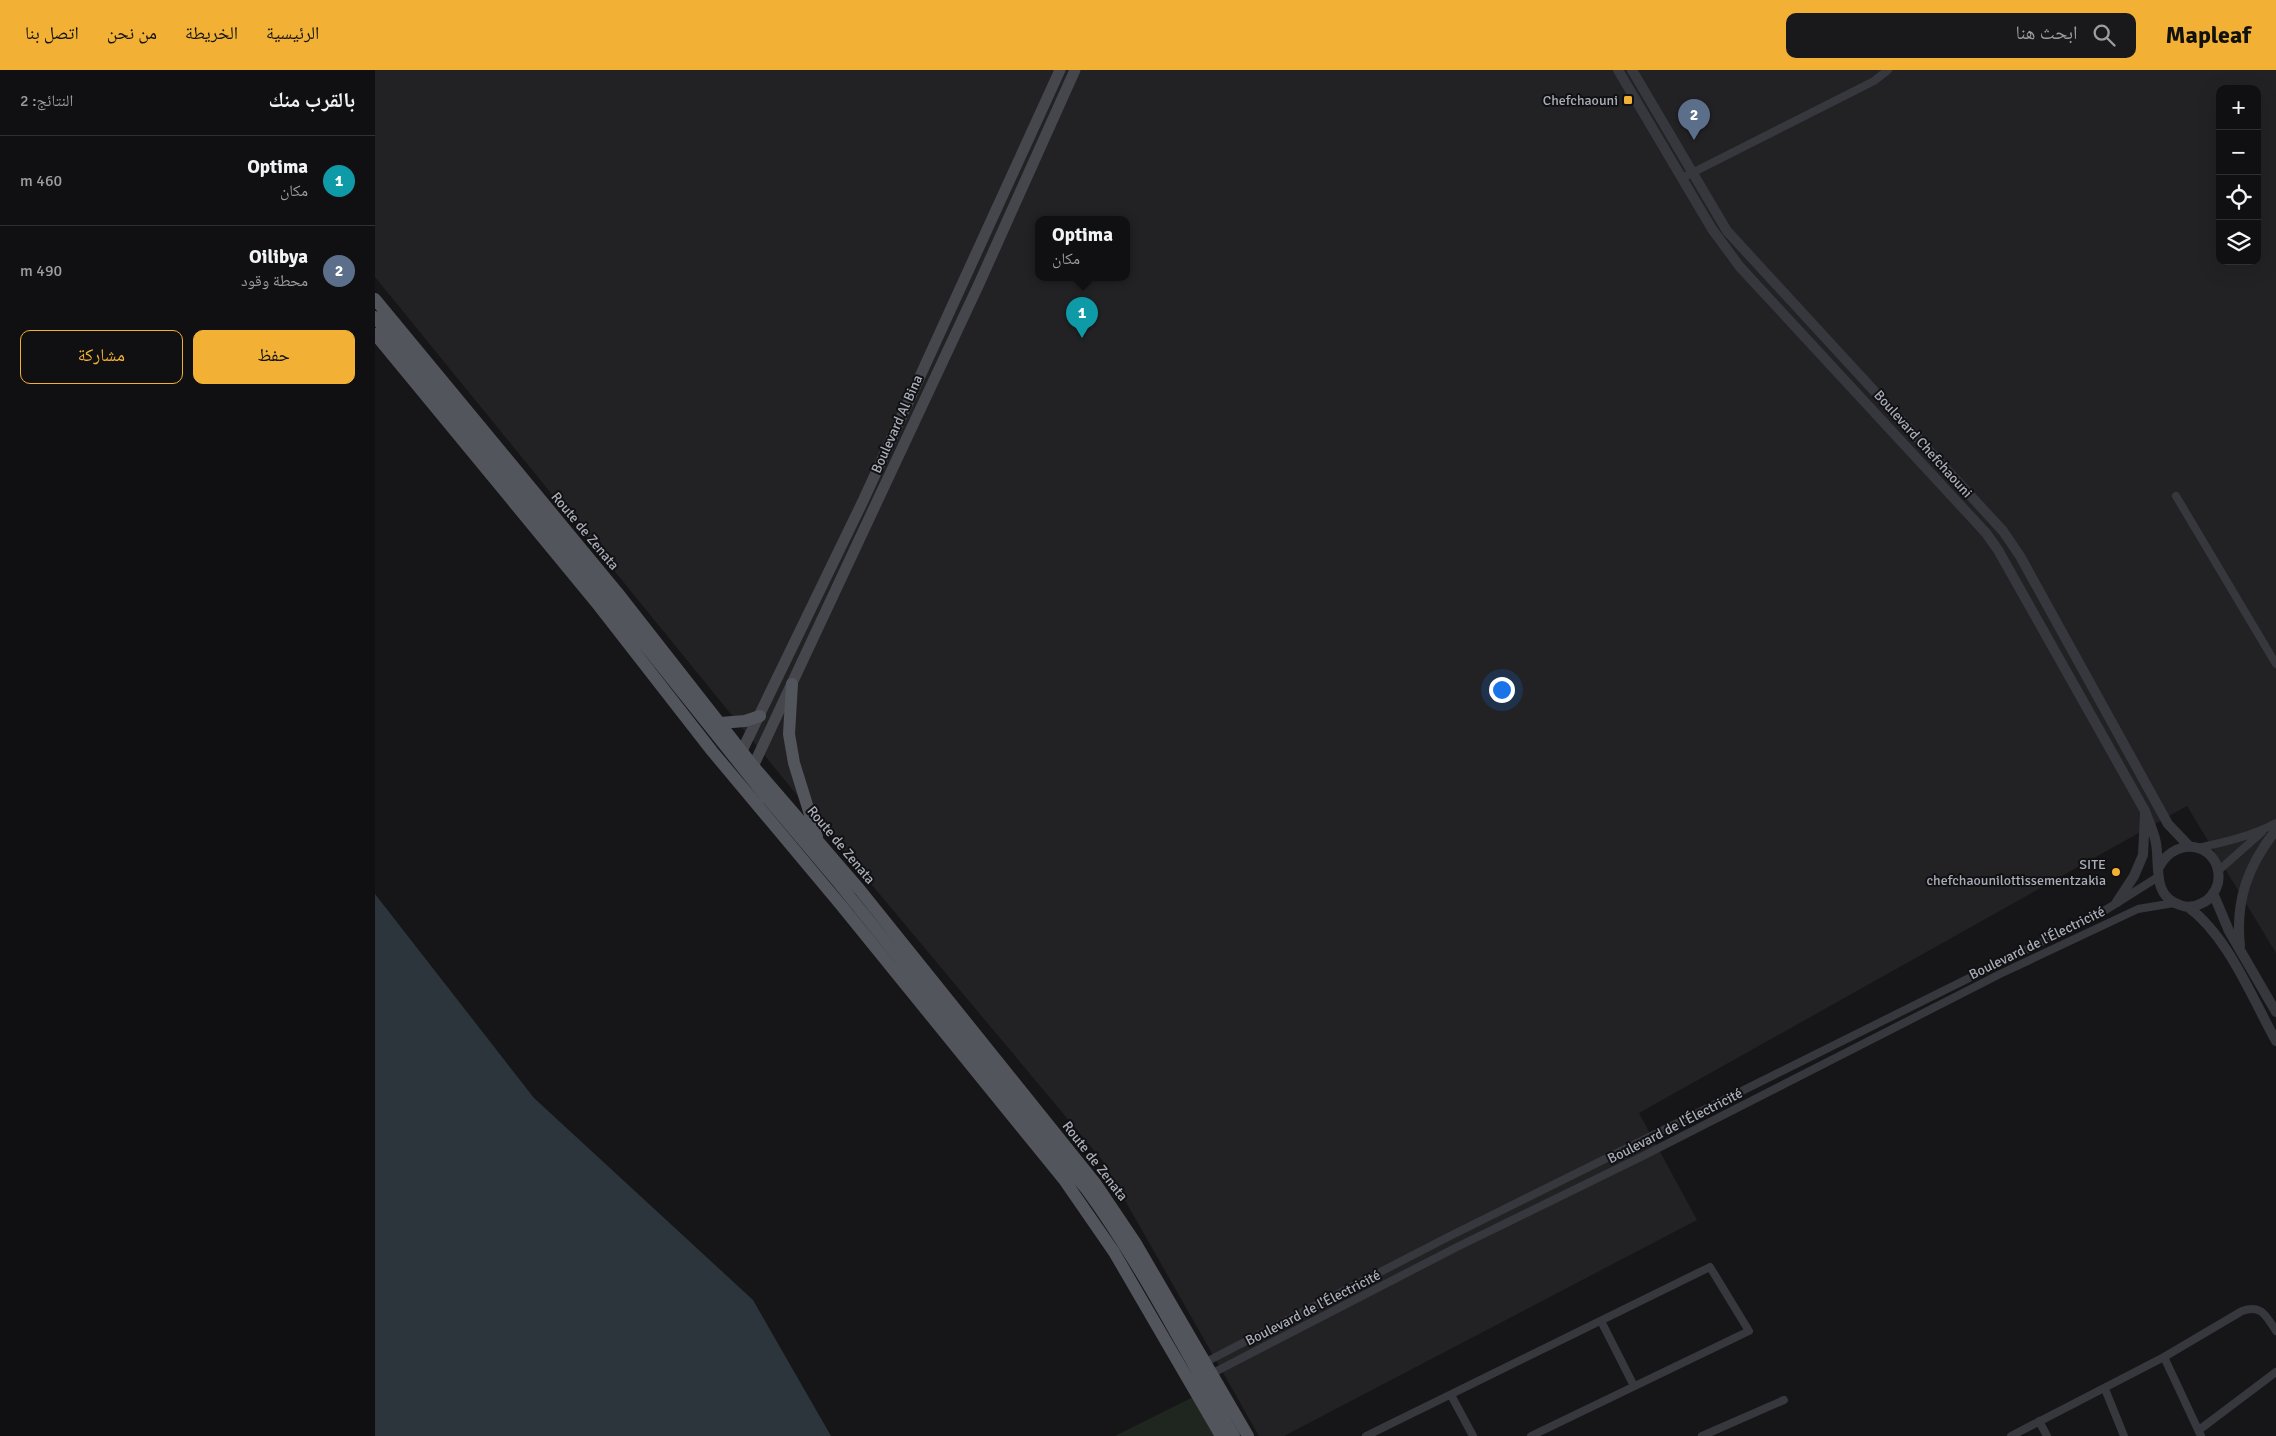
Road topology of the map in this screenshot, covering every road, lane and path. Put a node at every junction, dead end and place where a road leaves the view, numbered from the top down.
1 (1060, 70) edge
2 (1075, 70) edge
3 (1618, 70) edge
4 (1632, 70) edge
5 (1888, 70) edge
6 (1694, 172) junction
7 (1682, 178) junction
8 (375, 298) edge
9 (375, 306) edge
10 (375, 317) edge
11 (375, 334) edge
12 (2176, 496) dead end
13 (2276, 664) edge
14 (792, 684) junction
15 (760, 716) junction
16 (720, 723) junction
17 (740, 757) junction
18 (752, 771) junction
19 (730, 772) junction
20 (743, 789) junction
21 (2145, 811) junction
22 (2276, 823) edge
23 (2263, 830) junction
24 (2276, 830) edge
25 (819, 842) junction
26 (2193, 847) junction
27 (2218, 871) junction
28 (2159, 872) junction
29 (2213, 893) junction
30 (2117, 902) junction
31 (2173, 903) junction
32 (2188, 907) junction
33 (2241, 949) junction
34 (2276, 1012) edge
35 (2276, 1041) edge
36 (1601, 1321) junction
37 (2276, 1331) edge
38 (2164, 1357) junction
39 (1196, 1367) junction
40 (2276, 1372) edge
41 (1203, 1379) junction
42 (1634, 1386) junction
43 (2105, 1389) junction
44 (1451, 1395) junction
45 (1784, 1400) dead end
46 (2039, 1421) junction
47 (2200, 1433) edge
48 (1221, 1436) edge
49 (1234, 1436) edge
50 (1242, 1436) edge
51 (1247, 1436) edge
52 (1366, 1436) edge
53 (1473, 1436) edge
54 (1531, 1436) edge
55 (1702, 1436) edge
56 (2011, 1436) edge
57 (2047, 1436) edge
58 (2124, 1436) edge

1 - 15 main road, Boulevard Al Bina
2 - 14 main road, Boulevard Al Bina
3 - 7 street, Boulevard Chefchaouni
4 - 6 street, Boulevard Chefchaouni
5 - 6 street
6 - 7 street
6 - 26 street, Boulevard Chefchaouni
7 - 21 street, Boulevard Chefchaouni
8 - 16 main road, Route de Zenata
9 - 17 main road, Route de Zenata
10 - 17 main road, Route de Zenata
11 - 19 main road, Route de Zenata
12 - 13 street
14 - 18 main road, Boulevard Al Bina
14 - 25 main road
15 - 16 main road
15 - 17 main road, Boulevard Al Bina
16 - 17 main road, Route de Zenata
17 - 18 main road, Route de Zenata
17 - 19 main road, Boulevard Al Bina
18 - 20 main road, Boulevard Al Bina
18 - 25 main road, Route de Zenata
18 - 39 main road, Route de Zenata
19 - 20 main road, Route de Zenata
20 - 39 main road, Route de Zenata
21 - 28 street, Boulevard Chefchaouni
21 - 30 street
22 - 23 street
23 - 26 street
23 - 27 street
24 - 33 street
25 - 39 main road, Route de Zenata
26 - 27 street, Boulevard Chefchaouni
26 - 28 street
27 - 29 street
28 - 30 street, Boulevard de l'Électricité
28 - 31 street, Boulevard Chefchaouni
29 - 32 street
29 - 33 street
30 - 39 street, Boulevard de l'Électricité
31 - 32 street
31 - 41 street, Boulevard de l'Électricité
32 - 35 street
33 - 34 street
36 - 42 street
36 - 42 street
36 - 44 street
37 - 38 street
38 - 43 street
38 - 47 street
39 - 41 main road, Route de Zenata
39 - 41 main road, Route de Zenata
40 - 47 street
41 - 48 main road, Route de Zenata
41 - 49 main road, Route de Zenata
41 - 50 main road, Route de Zenata
41 - 51 main road, Route de Zenata
42 - 54 street
43 - 46 street
43 - 58 street
44 - 52 street
44 - 53 street
45 - 55 street
46 - 56 street
46 - 57 street

